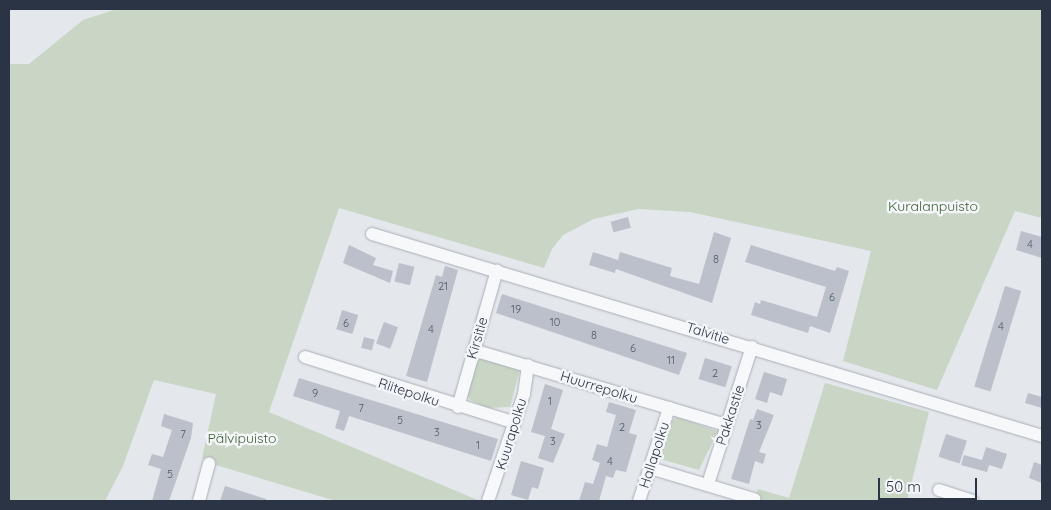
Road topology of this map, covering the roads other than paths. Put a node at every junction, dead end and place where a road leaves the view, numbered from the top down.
1 (372, 234) dead end
2 (497, 270) junction
3 (752, 347) junction
4 (473, 350) junction
5 (305, 357) dead end
6 (528, 365) junction
7 (458, 408) junction
8 (669, 408) junction
9 (515, 423) junction
10 (726, 425) junction
11 (1042, 436) edge
12 (209, 463) dead end
13 (650, 468) junction
14 (708, 484) junction
15 (939, 490) dead end
16 (754, 499) dead end
17 (199, 501) edge
18 (488, 501) edge
19 (639, 501) edge
20 (972, 501) edge

1 - 2 street, Talvitie
2 - 3 street, Talvitie
2 - 4 street, Kirsitie
3 - 10 street, Pakkastie
3 - 11 street, Talvitie
4 - 6 street, Huurrepolku
4 - 7 street, Kirsitie
5 - 7 street, Riitepolku
6 - 8 street, Huurrepolku
6 - 9 street, Kuurapolku
7 - 9 street, Riitepolku
8 - 10 street, Huurrepolku
8 - 13 street, Hallapolku
9 - 18 street, Kuurapolku
10 - 14 street, Pakkastie
12 - 17 street
13 - 14 street
13 - 19 street, Hallapolku
14 - 16 street
15 - 20 street

